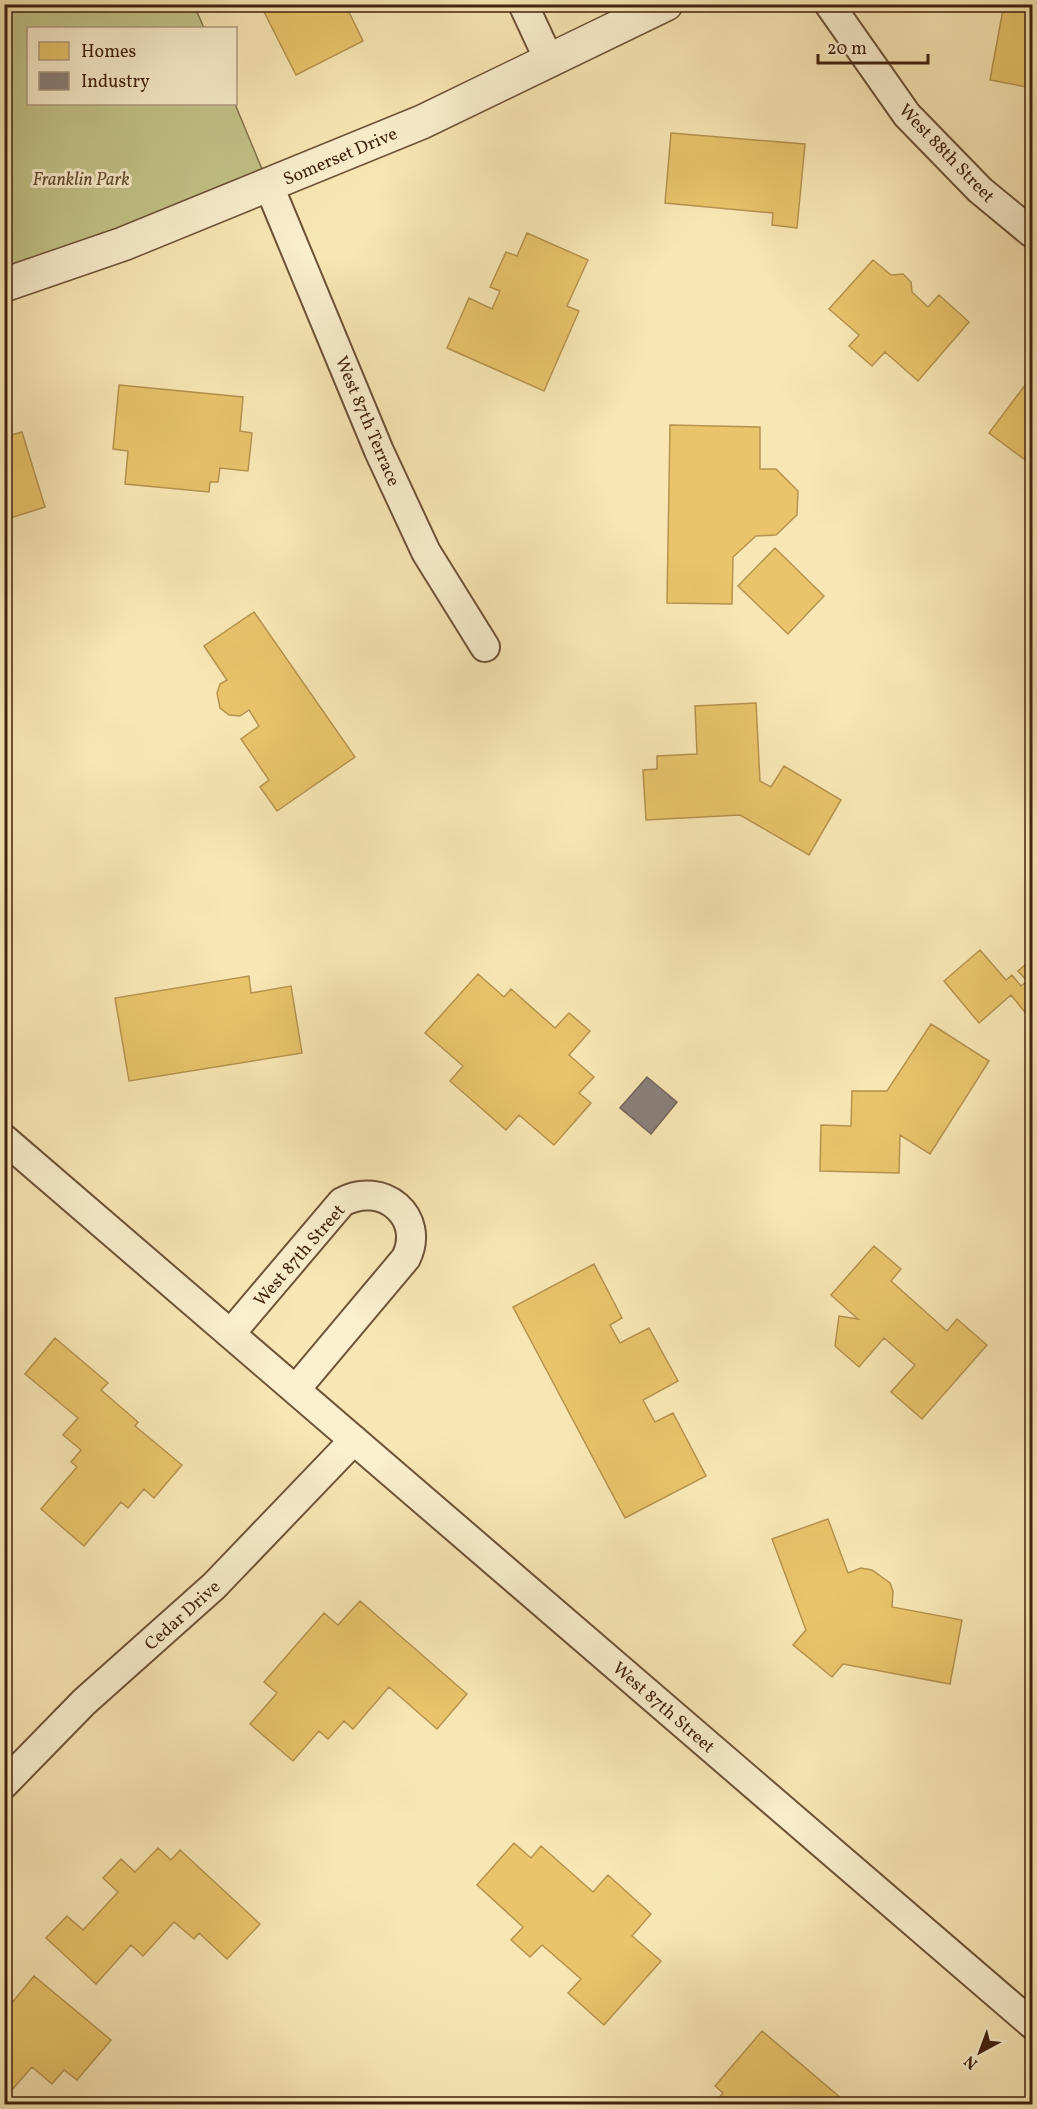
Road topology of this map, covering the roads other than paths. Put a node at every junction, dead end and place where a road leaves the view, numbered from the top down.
1 (523, 4) edge
2 (666, 4) edge
3 (829, 4) edge
4 (550, 62) junction
5 (269, 186) junction
6 (1032, 233) edge
7 (4, 285) edge
8 (485, 647) dead end
9 (4, 1139) edge
10 (231, 1333) junction
11 (296, 1389) junction
12 (354, 1440) junction
13 (4, 1784) edge
14 (1032, 2024) edge

1 - 4 street
2 - 4 street, Somerset Drive
3 - 6 street, West 88th Street
4 - 5 street, Somerset Drive
5 - 7 street, Somerset Drive
5 - 8 street, West 87th Terrace
9 - 10 street, West 87th Street
10 - 11 street, West 87th Street
10 - 11 street, West 87th Street
11 - 12 street, West 87th Street
12 - 13 street, Cedar Drive
12 - 14 street, West 87th Street

